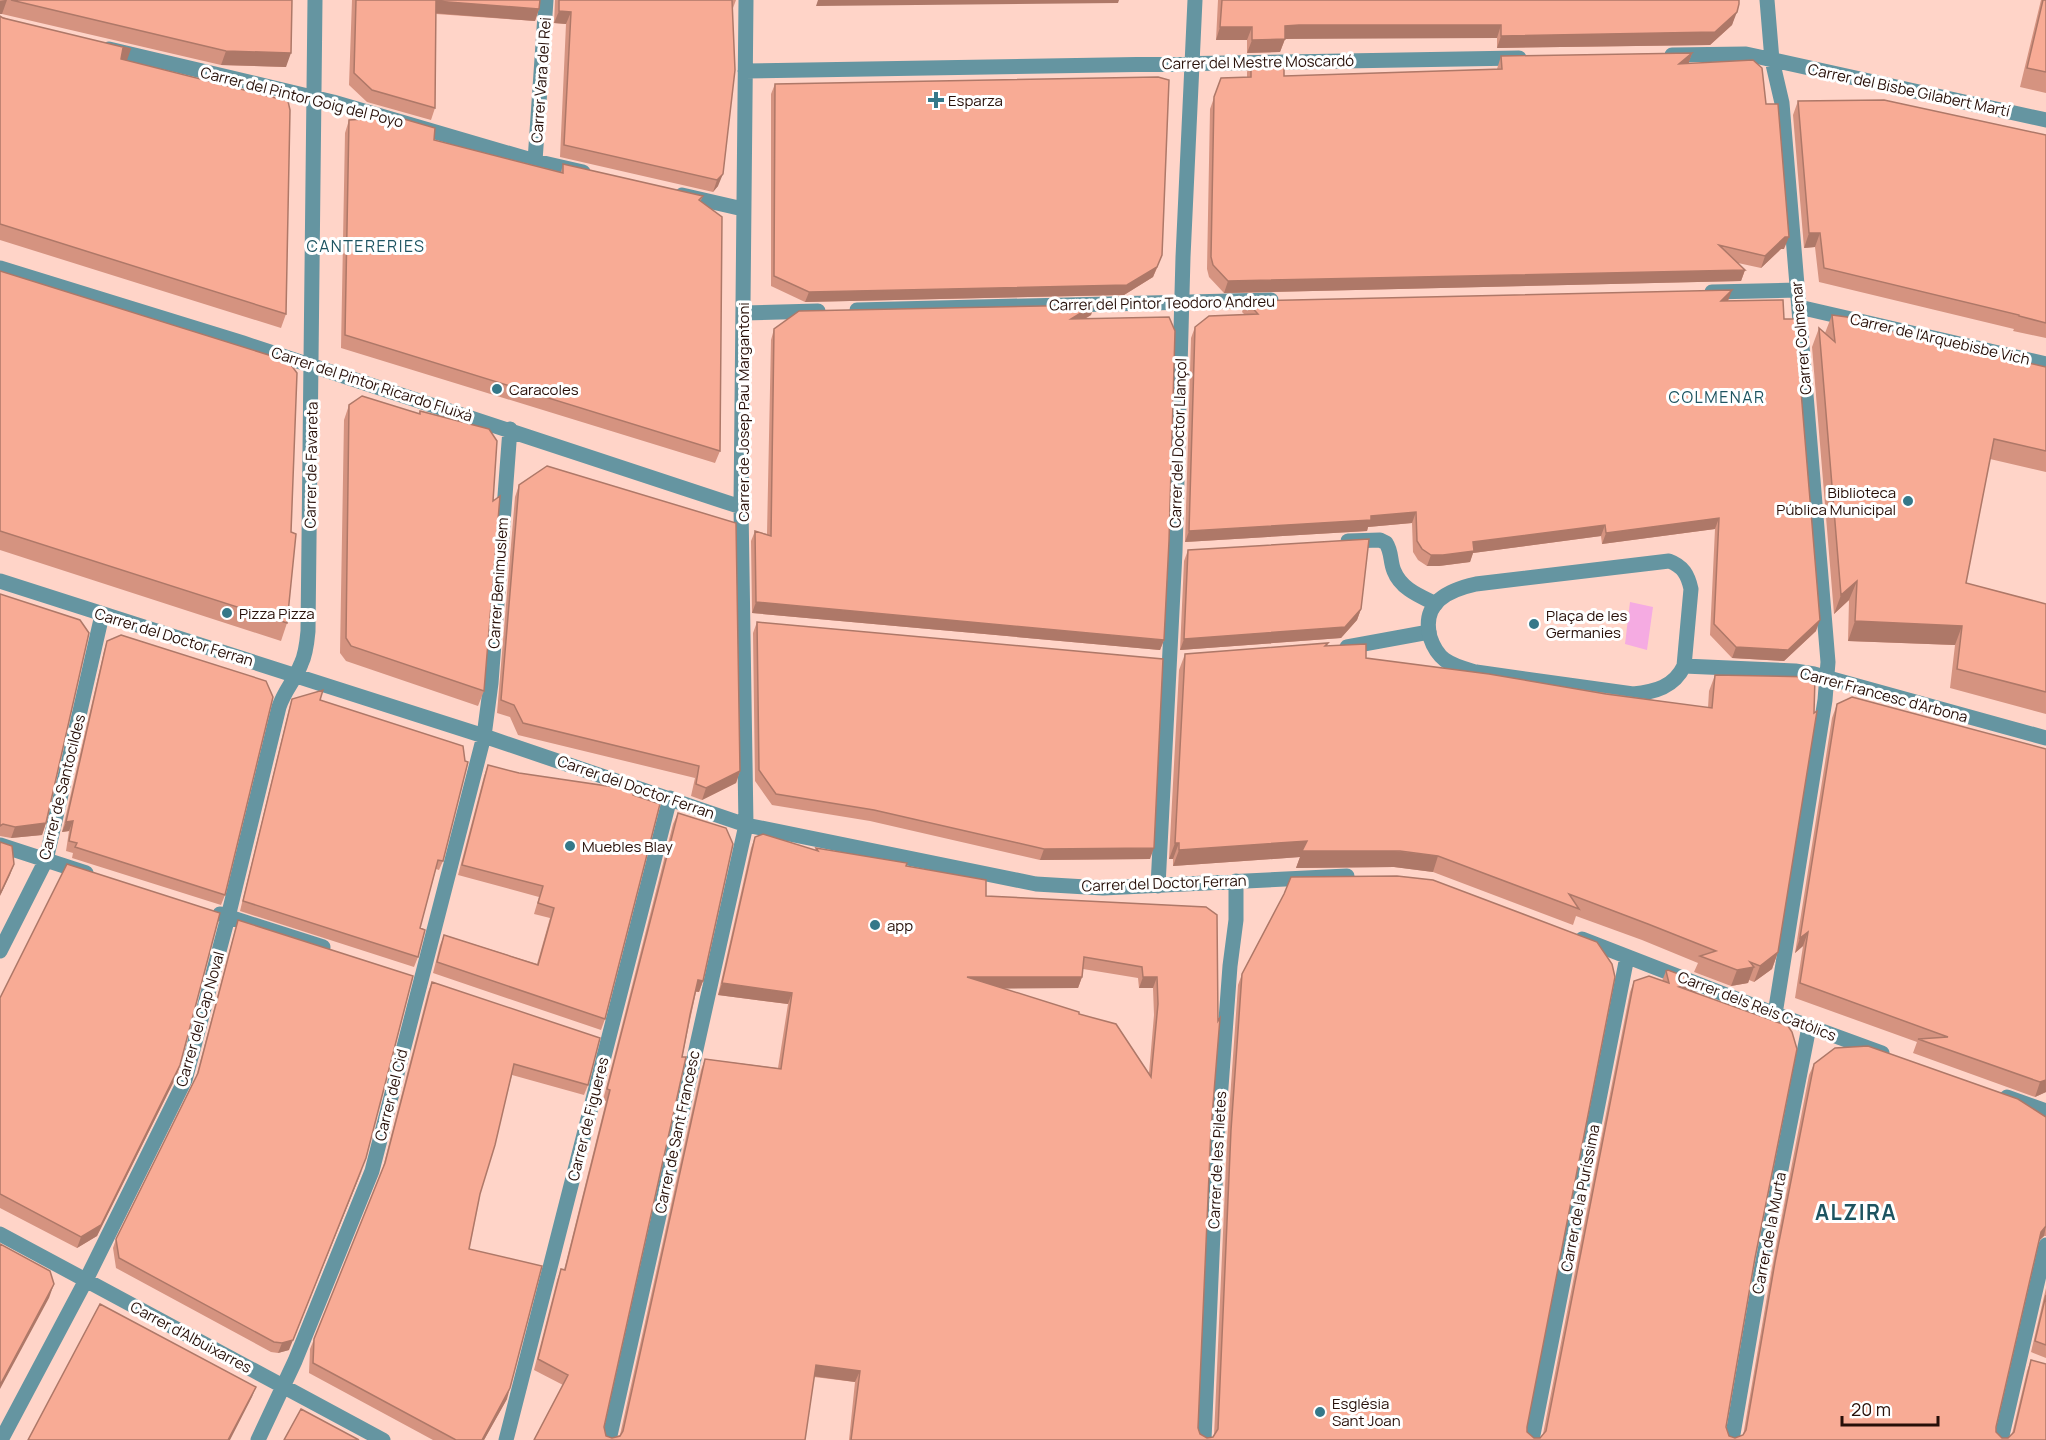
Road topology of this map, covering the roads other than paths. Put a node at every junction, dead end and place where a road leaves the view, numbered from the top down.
1 (315, 0) edge
2 (546, 0) edge
3 (746, 0) edge
4 (1195, 0) edge
5 (1767, 0) edge
6 (93, 45) edge
7 (1652, 56) edge
8 (1534, 57) edge
9 (1772, 60) junction
10 (1191, 63) junction
11 (745, 71) junction
12 (313, 98) junction
13 (2046, 120) edge
14 (535, 161) junction
15 (593, 174) edge
16 (662, 190) edge
17 (743, 209) junction
18 (0, 268) edge
19 (1797, 290) junction
20 (1702, 292) edge
21 (1288, 300) edge
22 (1182, 302) junction
23 (1799, 307) junction
24 (743, 313) junction
25 (2046, 364) edge
26 (313, 365) junction
27 (510, 429) junction
28 (741, 507) junction
29 (1328, 543) edge
30 (0, 581) edge
31 (1436, 604) junction
32 (102, 615) junction
33 (1429, 632) junction
34 (1327, 649) edge
35 (1684, 666) junction
36 (295, 675) junction
37 (1828, 678) junction
38 (484, 736) junction
39 (2046, 738) edge
40 (670, 798) junction
41 (746, 825) junction
42 (0, 845) edge
43 (46, 860) junction
44 (1367, 876) edge
45 (103, 878) edge
46 (1236, 881) junction
47 (1158, 886) junction
48 (205, 910) edge
49 (228, 917) junction
50 (1573, 935) edge
51 (0, 951) edge
52 (338, 952) edge
53 (1627, 957) junction
54 (1774, 1014) junction
55 (1809, 1027) junction
56 (1896, 1058) edge
57 (1994, 1092) edge
58 (2046, 1111) edge
59 (0, 1234) edge
60 (2046, 1245) edge
61 (86, 1280) junction
62 (2019, 1359) junction
63 (2037, 1364) edge
64 (284, 1387) junction
65 (1, 1440) edge
66 (258, 1440) edge
67 (383, 1440) edge
68 (506, 1440) edge
69 (609, 1440) edge
70 (1204, 1440) edge
71 (1532, 1440) edge
72 (1732, 1440) edge
73 (2001, 1440) edge

1 - 12 street, Carrer de Favareta
2 - 14 street, Carrer Vara del Rei
3 - 11 street, Carrer de Josep Pau Margantoni
4 - 10 street, Carrer del Doctor Llançol
5 - 9 street, Carrer Colmenar
6 - 12 street, Carrer del Pintor Goig del Poyo
7 - 9 street
8 - 10 street, Carrer del Mestre Moscardó
9 - 13 street, Carrer del Bisbe Gilabert Martí
9 - 19 street, Carrer Colmenar
10 - 11 street, Carrer del Mestre Moscardó
10 - 22 street, Carrer del Doctor Llançol
11 - 17 street, Carrer de Josep Pau Margantoni
12 - 14 street, Carrer del Pintor Goig del Poyo
12 - 26 street, Carrer de Favareta
14 - 15 street, Carrer del Pintor Goig del Poyo
16 - 17 street
17 - 24 street, Carrer de Josep Pau Margantoni
18 - 26 street, Carrer del Pintor Ricardo Fluixà
19 - 20 street
19 - 23 street, Carrer Colmenar
21 - 22 street, Carrer del Pintor Teodoro Andreu
22 - 24 street, Carrer del Pintor Teodoro Andreu
22 - 47 street, Carrer del Doctor Llançol
23 - 25 street, Carrer de l'Arquebisbe Vich
23 - 37 street, Carrer Colmenar
24 - 28 street, Carrer de Josep Pau Margantoni
26 - 27 street, Carrer del Pintor Ricardo Fluixà
26 - 36 street, Carrer de Favareta
27 - 28 street, Carrer del Pintor Ricardo Fluixà
27 - 38 street, Carrer Benimuslem
28 - 41 street, Carrer de Josep Pau Margantoni
29 - 31 street
30 - 32 street, Carrer del Doctor Ferran
31 - 33 street
31 - 35 street
32 - 36 street, Carrer del Doctor Ferran
32 - 43 street, Carrer de Santocildes
33 - 34 street
33 - 35 street
35 - 37 street, Carrer Francesc d'Arbona
36 - 38 street, Carrer del Doctor Ferran
36 - 49 street, Carrer del Cap Noval
37 - 39 street, Carrer Francesc d'Arbona
37 - 54 street
38 - 40 street, Carrer del Doctor Ferran
38 - 64 street, Carrer del Cid
40 - 41 street, Carrer del Doctor Ferran
40 - 68 street, Carrer de Figueres
41 - 47 street, Carrer del Doctor Ferran
41 - 69 street, Carrer de Sant Francesc
42 - 43 street
43 - 45 street
43 - 51 street, Carrer de Santocildes
44 - 46 street, Carrer del Doctor Ferran
46 - 47 street, Carrer del Doctor Ferran
46 - 70 street, Carrer de les Piletes
48 - 49 street
49 - 52 street
49 - 61 street, Carrer del Cap Noval
50 - 53 street, Carrer dels Reis Catòlics
53 - 54 street, Carrer dels Reis Catòlics
53 - 71 street, Carrer de la Puríssima
54 - 55 street, Carrer dels Reis Catòlics
55 - 56 street, Carrer dels Reis Catòlics
55 - 72 street, Carrer de la Murta
57 - 58 street
59 - 61 street, Carrer d'Albuixarres
60 - 62 street
61 - 64 street, Carrer d'Albuixarres
61 - 65 street, Carrer del Cap Noval
62 - 63 street
62 - 73 street
64 - 66 street, Carrer del Cid
64 - 67 street, Carrer d'Albuixarres

